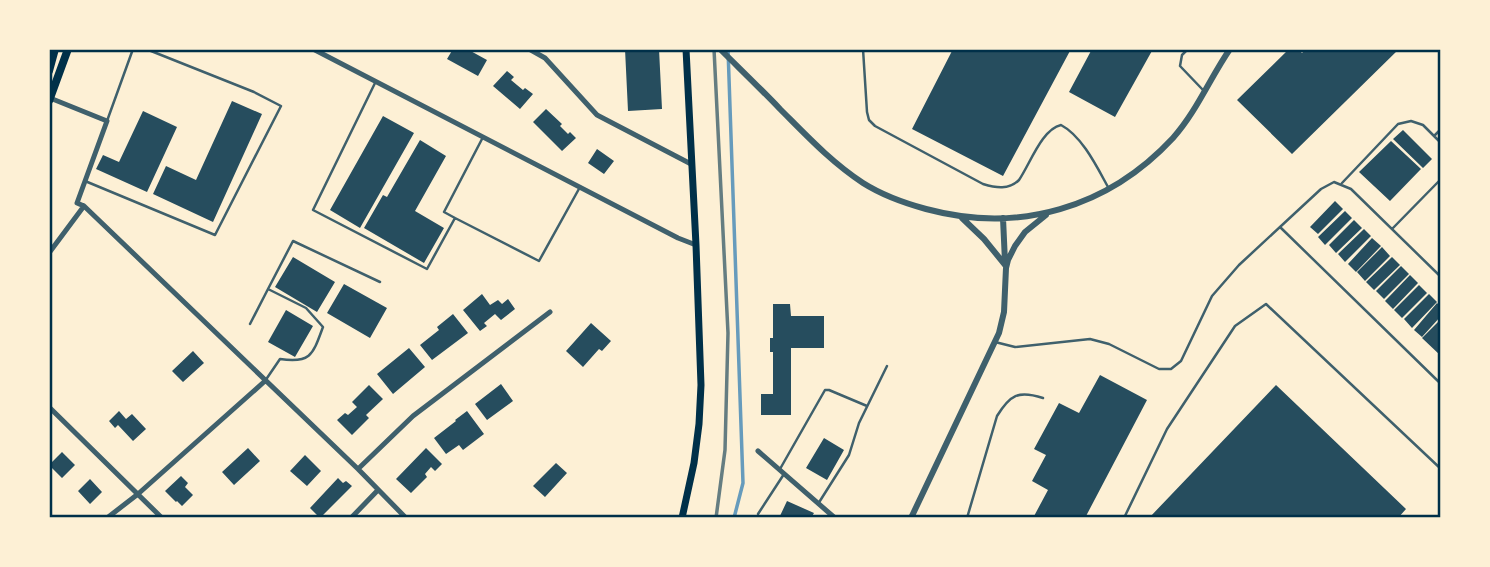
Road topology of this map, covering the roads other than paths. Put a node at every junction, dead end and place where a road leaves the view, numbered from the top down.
1 (55, 49) edge
2 (68, 49) edge
3 (133, 49) edge
4 (146, 49) edge
5 (313, 49) edge
6 (529, 49) edge
7 (686, 49) edge
8 (720, 49) edge
9 (863, 49) edge
10 (1188, 49) edge
11 (1230, 49) edge
12 (49, 71) edge
13 (376, 82) junction
14 (1205, 92) junction
15 (50, 100) edge
16 (107, 121) junction
17 (1441, 129) edge
18 (1434, 136) junction
19 (483, 138) junction
20 (1441, 142) edge
21 (691, 164) junction
22 (1441, 179) edge
23 (85, 181) junction
24 (1340, 185) junction
25 (580, 187) junction
26 (1109, 189) junction
27 (85, 206) junction
28 (1051, 211) junction
29 (960, 216) junction
30 (455, 218) junction
31 (1003, 218) junction
32 (1280, 227) junction
33 (1392, 229) junction
34 (696, 245) junction
35 (49, 253) edge
36 (1006, 267) junction
37 (1441, 276) edge
38 (380, 282) dead end
39 (268, 289) junction
40 (550, 312) dead end
41 (250, 324) dead end
42 (995, 342) junction
43 (887, 366) dead end
44 (265, 381) junction
45 (1441, 384) edge
46 (1043, 398) dead end
47 (867, 406) junction
48 (49, 407) edge
49 (758, 451) dead end
50 (358, 469) junction
51 (1441, 469) edge
52 (781, 472) junction
53 (378, 490) junction
54 (138, 494) junction
55 (818, 504) junction
56 (758, 514) dead end
57 (107, 518) edge
58 (162, 518) edge
59 (351, 518) edge
60 (406, 518) edge
61 (682, 518) edge
62 (835, 518) edge
63 (911, 518) edge
64 (967, 518) edge
65 (1124, 518) edge

1 - 12 main road
2 - 15 main road
3 - 16 lane
4 - 23 lane
5 - 13 street
6 - 21 street
7 - 21 main road
8 - 29 street
9 - 26 lane
10 - 14 lane
11 - 14 street
13 - 19 street
13 - 30 lane
14 - 26 street
15 - 16 street
16 - 23 street
17 - 18 lane
18 - 20 lane
18 - 24 lane
19 - 25 street
19 - 30 lane
21 - 34 main road
22 - 33 lane
23 - 27 street
24 - 32 lane
24 - 33 lane
25 - 30 lane
25 - 34 street
26 - 28 street
27 - 35 street
27 - 44 street
28 - 31 street
28 - 36 street
29 - 31 street
29 - 36 street
31 - 36 street
32 - 42 lane
32 - 45 lane
33 - 37 lane
34 - 61 main road
36 - 42 street
38 - 39 lane
39 - 41 lane
39 - 44 lane
40 - 50 street
42 - 63 street
43 - 47 lane
44 - 50 street
44 - 54 street
46 - 64 lane
47 - 52 lane
47 - 55 lane
48 - 54 street
49 - 52 street
50 - 53 street
51 - 65 lane
52 - 55 street
52 - 56 lane
53 - 59 street
53 - 60 street
54 - 57 street
54 - 58 street
55 - 62 street

